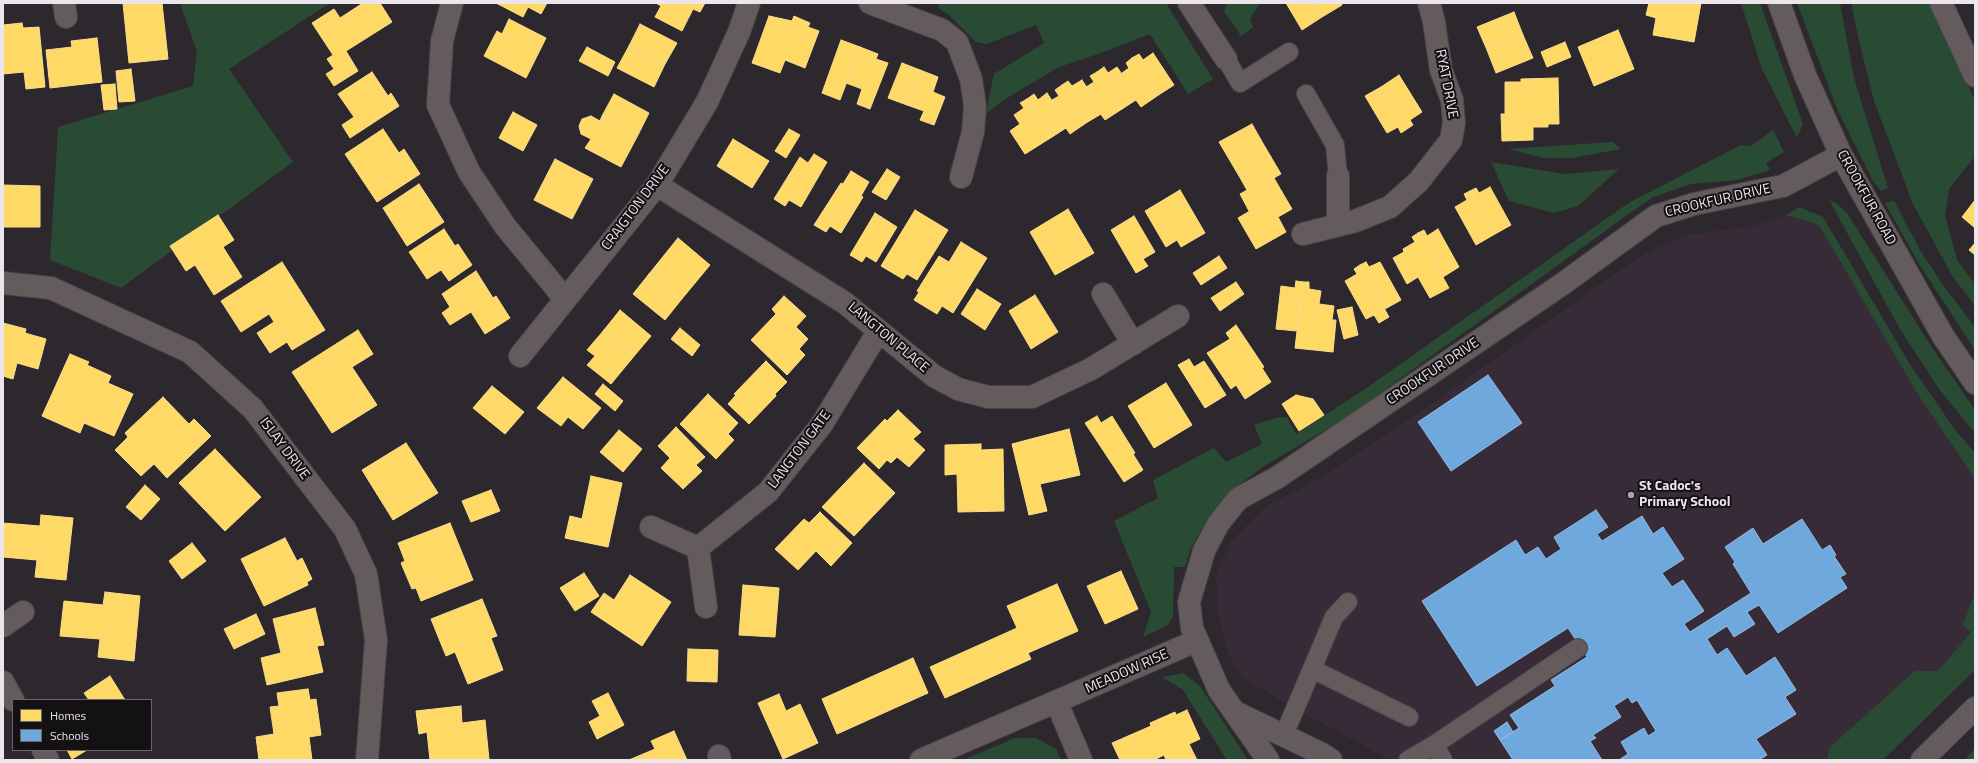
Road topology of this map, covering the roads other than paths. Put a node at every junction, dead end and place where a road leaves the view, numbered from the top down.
1 (452, 3) edge
2 (749, 3) edge
3 (870, 3) edge
4 (1189, 3) edge
5 (1429, 3) edge
6 (1779, 3) edge
7 (1941, 3) edge
8 (1289, 52) dead end
9 (1226, 59) joint
10 (1975, 76) edge
11 (1306, 94) dead end
12 (1841, 155) junction
13 (1338, 176) joint
14 (961, 177) dead end
15 (658, 186) junction
16 (1338, 225) junction
17 (1303, 234) dead end
18 (3, 283) edge
19 (1103, 294) dead end
20 (565, 299) junction
21 (1178, 316) dead end
22 (878, 332) junction
23 (1133, 344) junction
24 (520, 356) dead end
25 (1975, 383) edge
26 (651, 527) dead end
27 (698, 548) junction
28 (1348, 602) dead end
29 (706, 607) dead end
30 (23, 612) dead end
31 (3, 626) edge
32 (1196, 642) junction
33 (1578, 648) dead end
34 (1312, 669) junction
35 (3, 682) edge
36 (12, 699) edge
37 (1057, 703) junction
38 (1975, 708) edge
39 (1234, 712) junction
40 (1409, 717) dead end
41 (1284, 735) junction
42 (44, 751) edge
43 (1438, 753) edge
44 (48, 760) edge
45 (367, 760) edge
46 (921, 760) edge
47 (1081, 760) edge
48 (1268, 760) edge
49 (1331, 760) edge
50 (1408, 760) edge
51 (1922, 760) edge

1 - 20 street
2 - 15 street, CRAIGTON DRIVE
3 - 14 street
4 - 9 street
5 - 16 street, RYAT DRIVE
6 - 12 street, CROOKFUR ROAD
7 - 10 street
8 - 9 lane
11 - 13 lane
12 - 25 street, CROOKFUR ROAD
12 - 32 street, CROOKFUR DRIVE
13 - 16 street
15 - 20 street, CRAIGTON DRIVE
15 - 22 street, LANGTON PLACE
16 - 17 street, RYAT DRIVE
18 - 45 street, ISLAY DRIVE
19 - 23 street
20 - 24 street, CRAIGTON DRIVE
21 - 23 street, LANGTON PLACE
22 - 23 street, LANGTON PLACE
22 - 27 street, LANGTON GATE
26 - 27 street
27 - 29 street
28 - 34 lane
30 - 31 street
32 - 37 street, MEADOW RISE
32 - 39 street, CROOKFUR DRIVE
33 - 43 lane
34 - 40 lane
34 - 41 lane
35 - 36 street
37 - 46 street, MEADOW RISE
37 - 47 street
38 - 51 street
39 - 41 street
39 - 48 street, CROOKFUR DRIVE
41 - 49 street
42 - 44 street
43 - 50 lane

